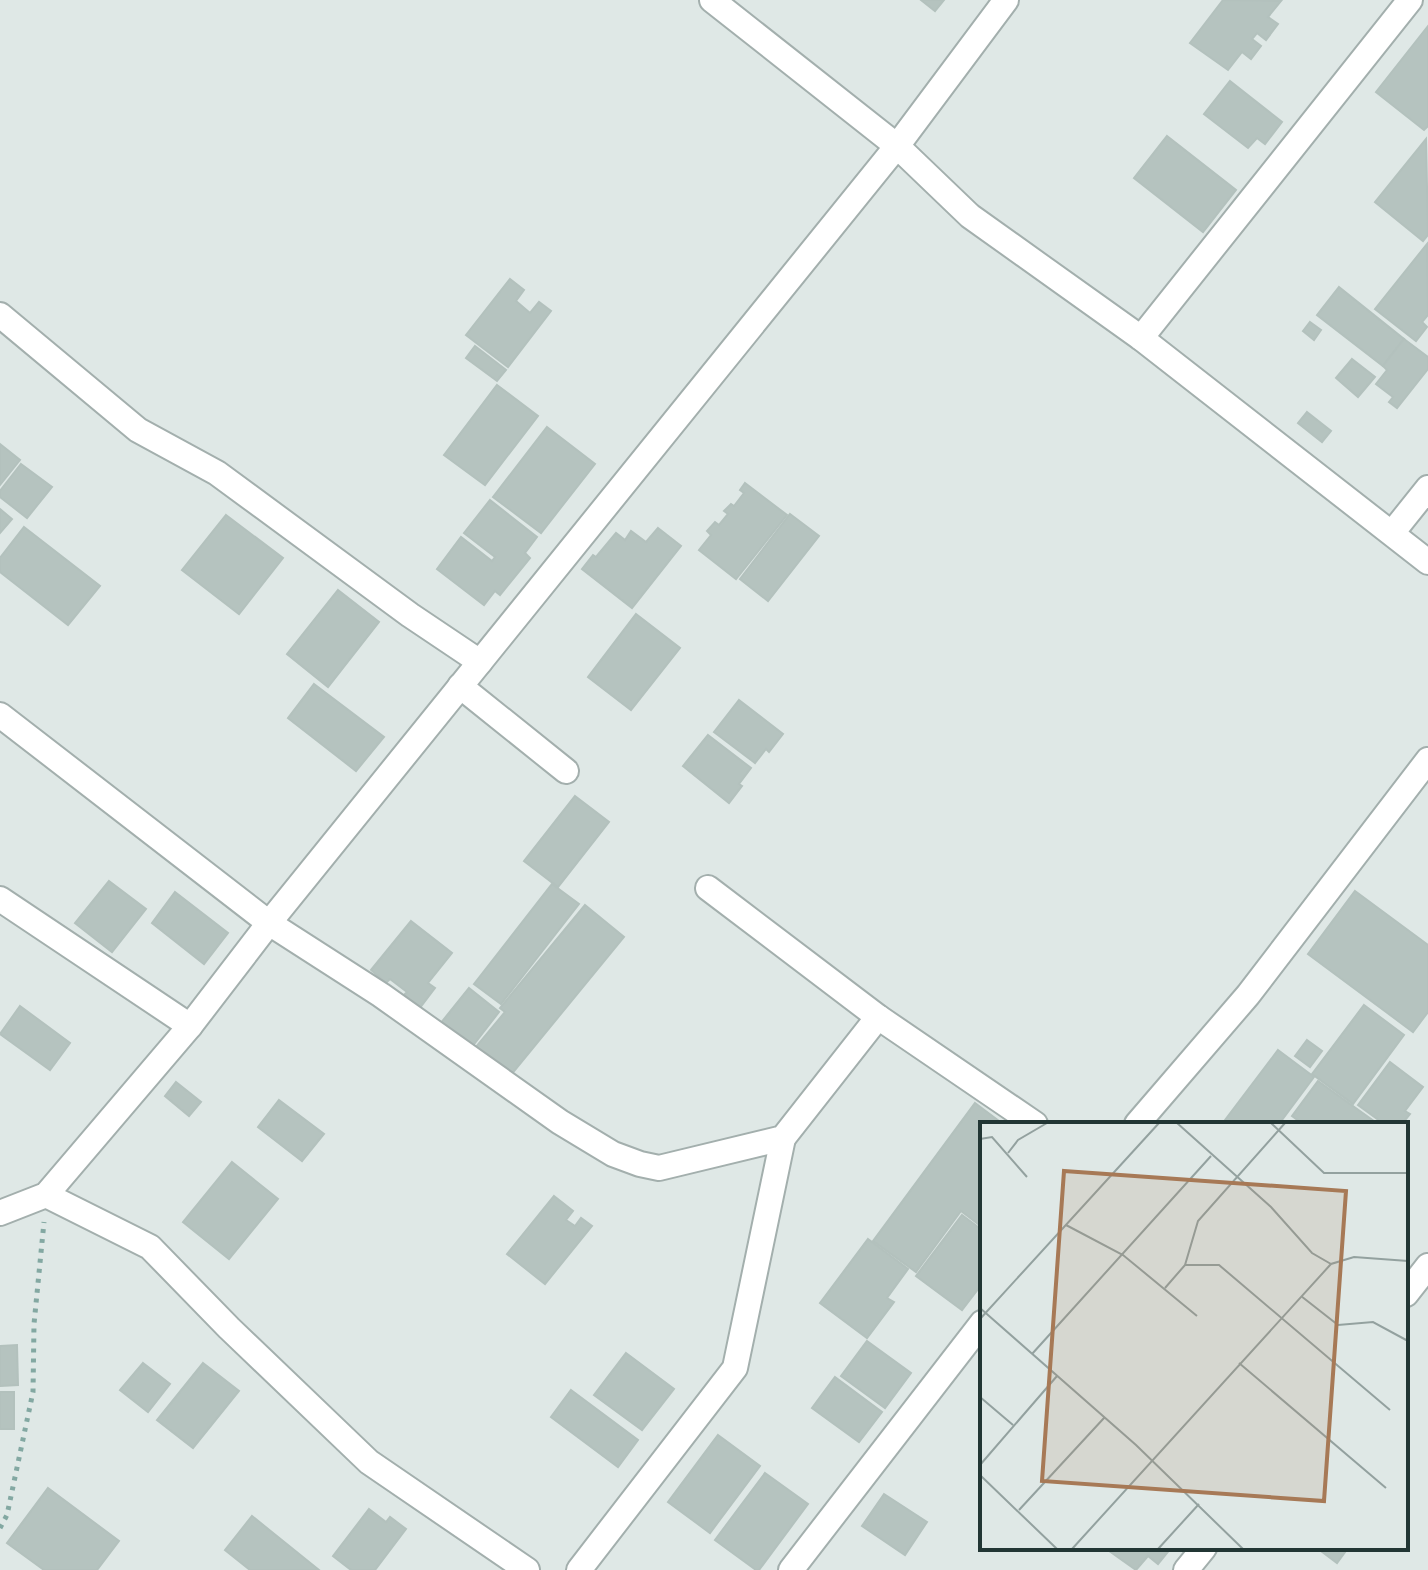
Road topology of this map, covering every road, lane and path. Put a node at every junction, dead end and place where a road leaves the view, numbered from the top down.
1 (712, 0) edge
2 (1006, 0) edge
3 (1410, 0) edge
4 (897, 146) junction
5 (0, 315) edge
6 (1141, 338) junction
7 (1428, 488) edge
8 (1392, 533) junction
9 (1428, 562) edge
10 (480, 662) junction
11 (460, 686) junction
12 (0, 715) edge
13 (1428, 760) edge
14 (566, 771) dead end
15 (708, 888) dead end
16 (0, 899) edge
17 (269, 923) junction
18 (878, 1017) junction
19 (190, 1026) junction
20 (1032, 1122) edge
21 (1139, 1122) edge
22 (783, 1138) junction
23 (46, 1195) junction
24 (0, 1213) edge
25 (1428, 1266) edge
26 (1408, 1291) edge
27 (980, 1326) edge
28 (0, 1528) edge
29 (1202, 1550) edge
30 (527, 1570) edge
31 (579, 1570) edge
32 (791, 1570) edge
33 (1186, 1570) edge

1 - 4 street
2 - 4 street
3 - 6 street
4 - 6 street
4 - 10 street
5 - 10 street
6 - 8 street
7 - 8 street
8 - 9 street
10 - 11 street
11 - 14 street
11 - 17 street
12 - 17 street
13 - 21 street
15 - 18 street
16 - 19 street
17 - 19 street
17 - 22 street
18 - 20 street
18 - 22 street
19 - 23 street
22 - 31 street
23 - 24 street
23 - 28 path
23 - 30 street
25 - 26 street
27 - 32 street
29 - 33 street

